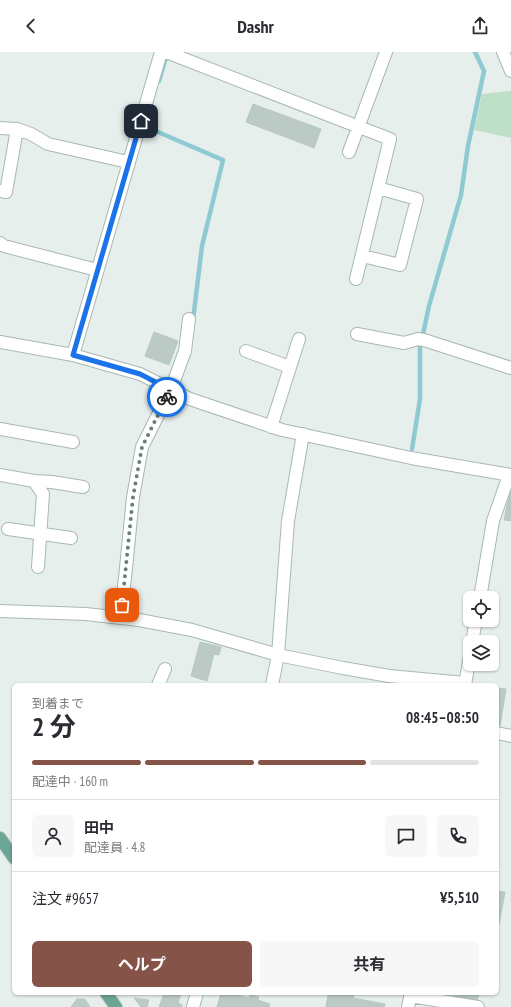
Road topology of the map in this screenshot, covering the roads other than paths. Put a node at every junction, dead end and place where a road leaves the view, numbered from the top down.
1 (166, 52) edge
2 (386, 52) edge
3 (504, 52) edge
4 (511, 71) edge
5 (357, 127) junction
6 (0, 128) edge
7 (17, 129) junction
8 (349, 152) dead end
9 (128, 162) junction
10 (378, 188) junction
11 (0, 191) edge
12 (0, 243) edge
13 (362, 256) junction
14 (97, 270) junction
15 (356, 279) dead end
16 (189, 319) dead end
17 (357, 334) dead end
18 (299, 339) dead end
19 (1, 344) edge
20 (246, 351) dead end
21 (73, 355) junction
22 (290, 367) junction
23 (511, 368) edge
24 (171, 390) junction
25 (271, 427) junction
26 (0, 429) edge
27 (303, 434) junction
28 (73, 442) dead end
29 (0, 475) edge
30 (510, 475) edge
31 (34, 481) junction
32 (83, 487) dead end
33 (8, 529) dead end
34 (41, 533) junction
35 (71, 538) dead end
36 (38, 567) dead end
37 (481, 591) edge
38 (0, 612) edge
39 (120, 618) junction
40 (278, 655) junction
41 (165, 669) dead end
42 (467, 671) edge
43 (159, 683) edge
44 (272, 683) edge
45 (456, 683) edge
46 (465, 683) edge
47 (499, 733) edge
48 (511, 736) edge
49 (0, 838) edge
50 (12, 855) edge
51 (107, 995) edge
52 (196, 995) edge
53 (410, 999) edge
54 (116, 1007) edge
55 (193, 1007) edge
56 (478, 1007) edge

1 - 5 street
1 - 9 street
2 - 5 street
3 - 4 street
5 - 8 street
5 - 10 street
6 - 7 street
7 - 9 street
7 - 11 street
9 - 14 street
10 - 13 street
10 - 13 street
12 - 14 street
13 - 15 street
14 - 21 street
16 - 24 street
17 - 23 street
18 - 22 street
19 - 21 street
20 - 22 street
21 - 24 street
22 - 25 street
24 - 25 street
24 - 39 street
25 - 27 street
26 - 28 street
27 - 30 street
27 - 40 street
29 - 31 street
30 - 37 street
31 - 32 street
31 - 34 street
33 - 34 street
34 - 35 street
34 - 36 street
38 - 39 street
39 - 40 street
40 - 44 street
40 - 45 street
41 - 43 street
42 - 46 street
47 - 48 street
49 - 50 main road
51 - 54 main road
52 - 55 street
53 - 56 street

